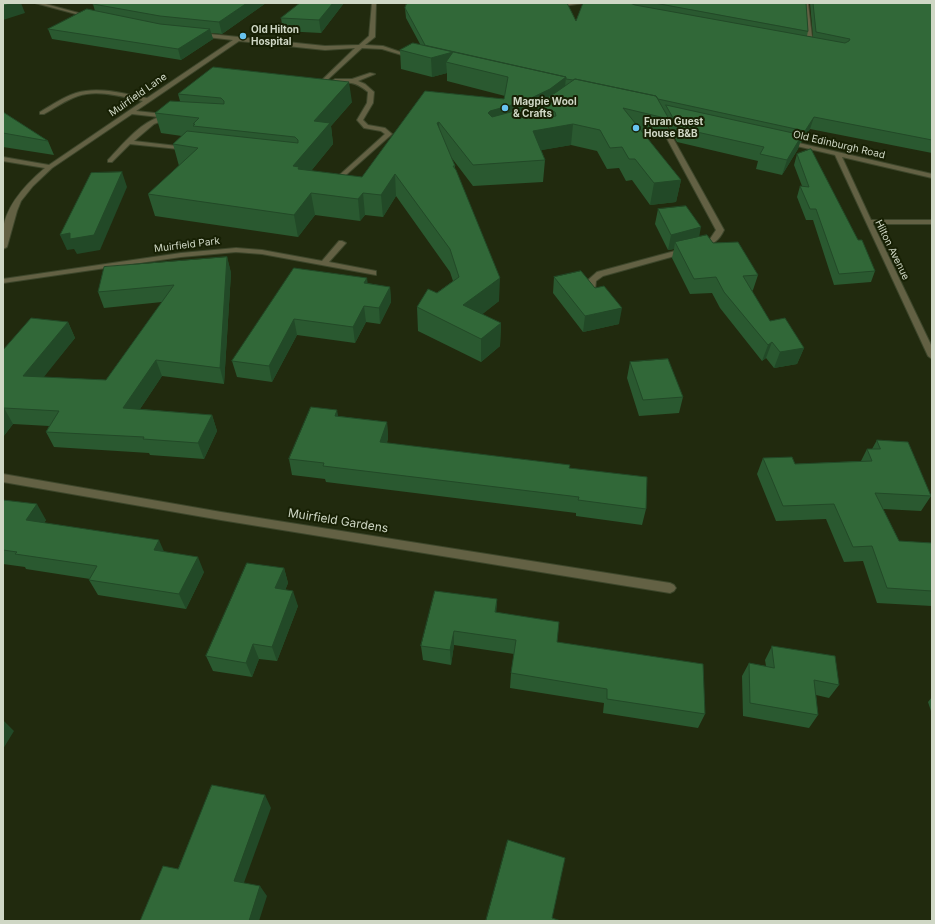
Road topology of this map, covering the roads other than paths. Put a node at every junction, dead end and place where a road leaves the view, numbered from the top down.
1 (37, 3) edge
2 (374, 3) edge
3 (582, 3) edge
4 (806, 3) edge
5 (552, 6) edge
6 (97, 19) edge
7 (193, 34) edge
8 (238, 39) junction
9 (802, 43) edge
10 (810, 45) junction
11 (362, 46) junction
12 (818, 46) edge
13 (420, 60) edge
14 (372, 74) dead end
15 (318, 79) edge
16 (326, 80) junction
17 (353, 81) junction
18 (148, 100) junction
19 (174, 109) edge
20 (131, 112) junction
21 (42, 113) dead end
22 (656, 114) edge
23 (165, 116) junction
24 (172, 117) edge
25 (776, 140) edge
26 (130, 142) junction
27 (193, 150) edge
28 (837, 153) junction
29 (3, 159) edge
30 (110, 161) dead end
31 (50, 167) junction
32 (932, 176) edge
33 (336, 181) edge
34 (868, 222) junction
35 (932, 222) edge
36 (4, 234) edge
37 (342, 243) dead end
38 (3, 247) edge
39 (324, 264) junction
40 (373, 273) dead end
41 (3, 281) edge
42 (592, 288) edge
43 (932, 356) edge
44 (3, 478) edge
45 (670, 588) dead end

1 - 6 street
2 - 11 street
3 - 5 street
4 - 10 street
7 - 8 street
8 - 11 street
8 - 18 street, Muirfield Lane
9 - 10 street
10 - 12 street
11 - 13 street
11 - 16 street
14 - 17 street
15 - 16 street
16 - 17 street
17 - 33 street
18 - 20 street, Muirfield Lane
18 - 21 street
19 - 23 street
20 - 23 street
20 - 31 street, Muirfield Lane
22 - 42 street
23 - 24 street
23 - 26 street
25 - 28 street, Old Edinburgh Road
26 - 27 street
26 - 30 street
28 - 32 street, Old Edinburgh Road
28 - 34 street, Hilton Avenue
29 - 31 street
31 - 36 street, Muirfield Lane
34 - 35 street
34 - 43 street, Hilton Avenue
36 - 38 street, Muirfield Lane
37 - 39 street
39 - 40 street, Muirfield Park
39 - 41 street, Muirfield Park
44 - 45 street, Muirfield Gardens

